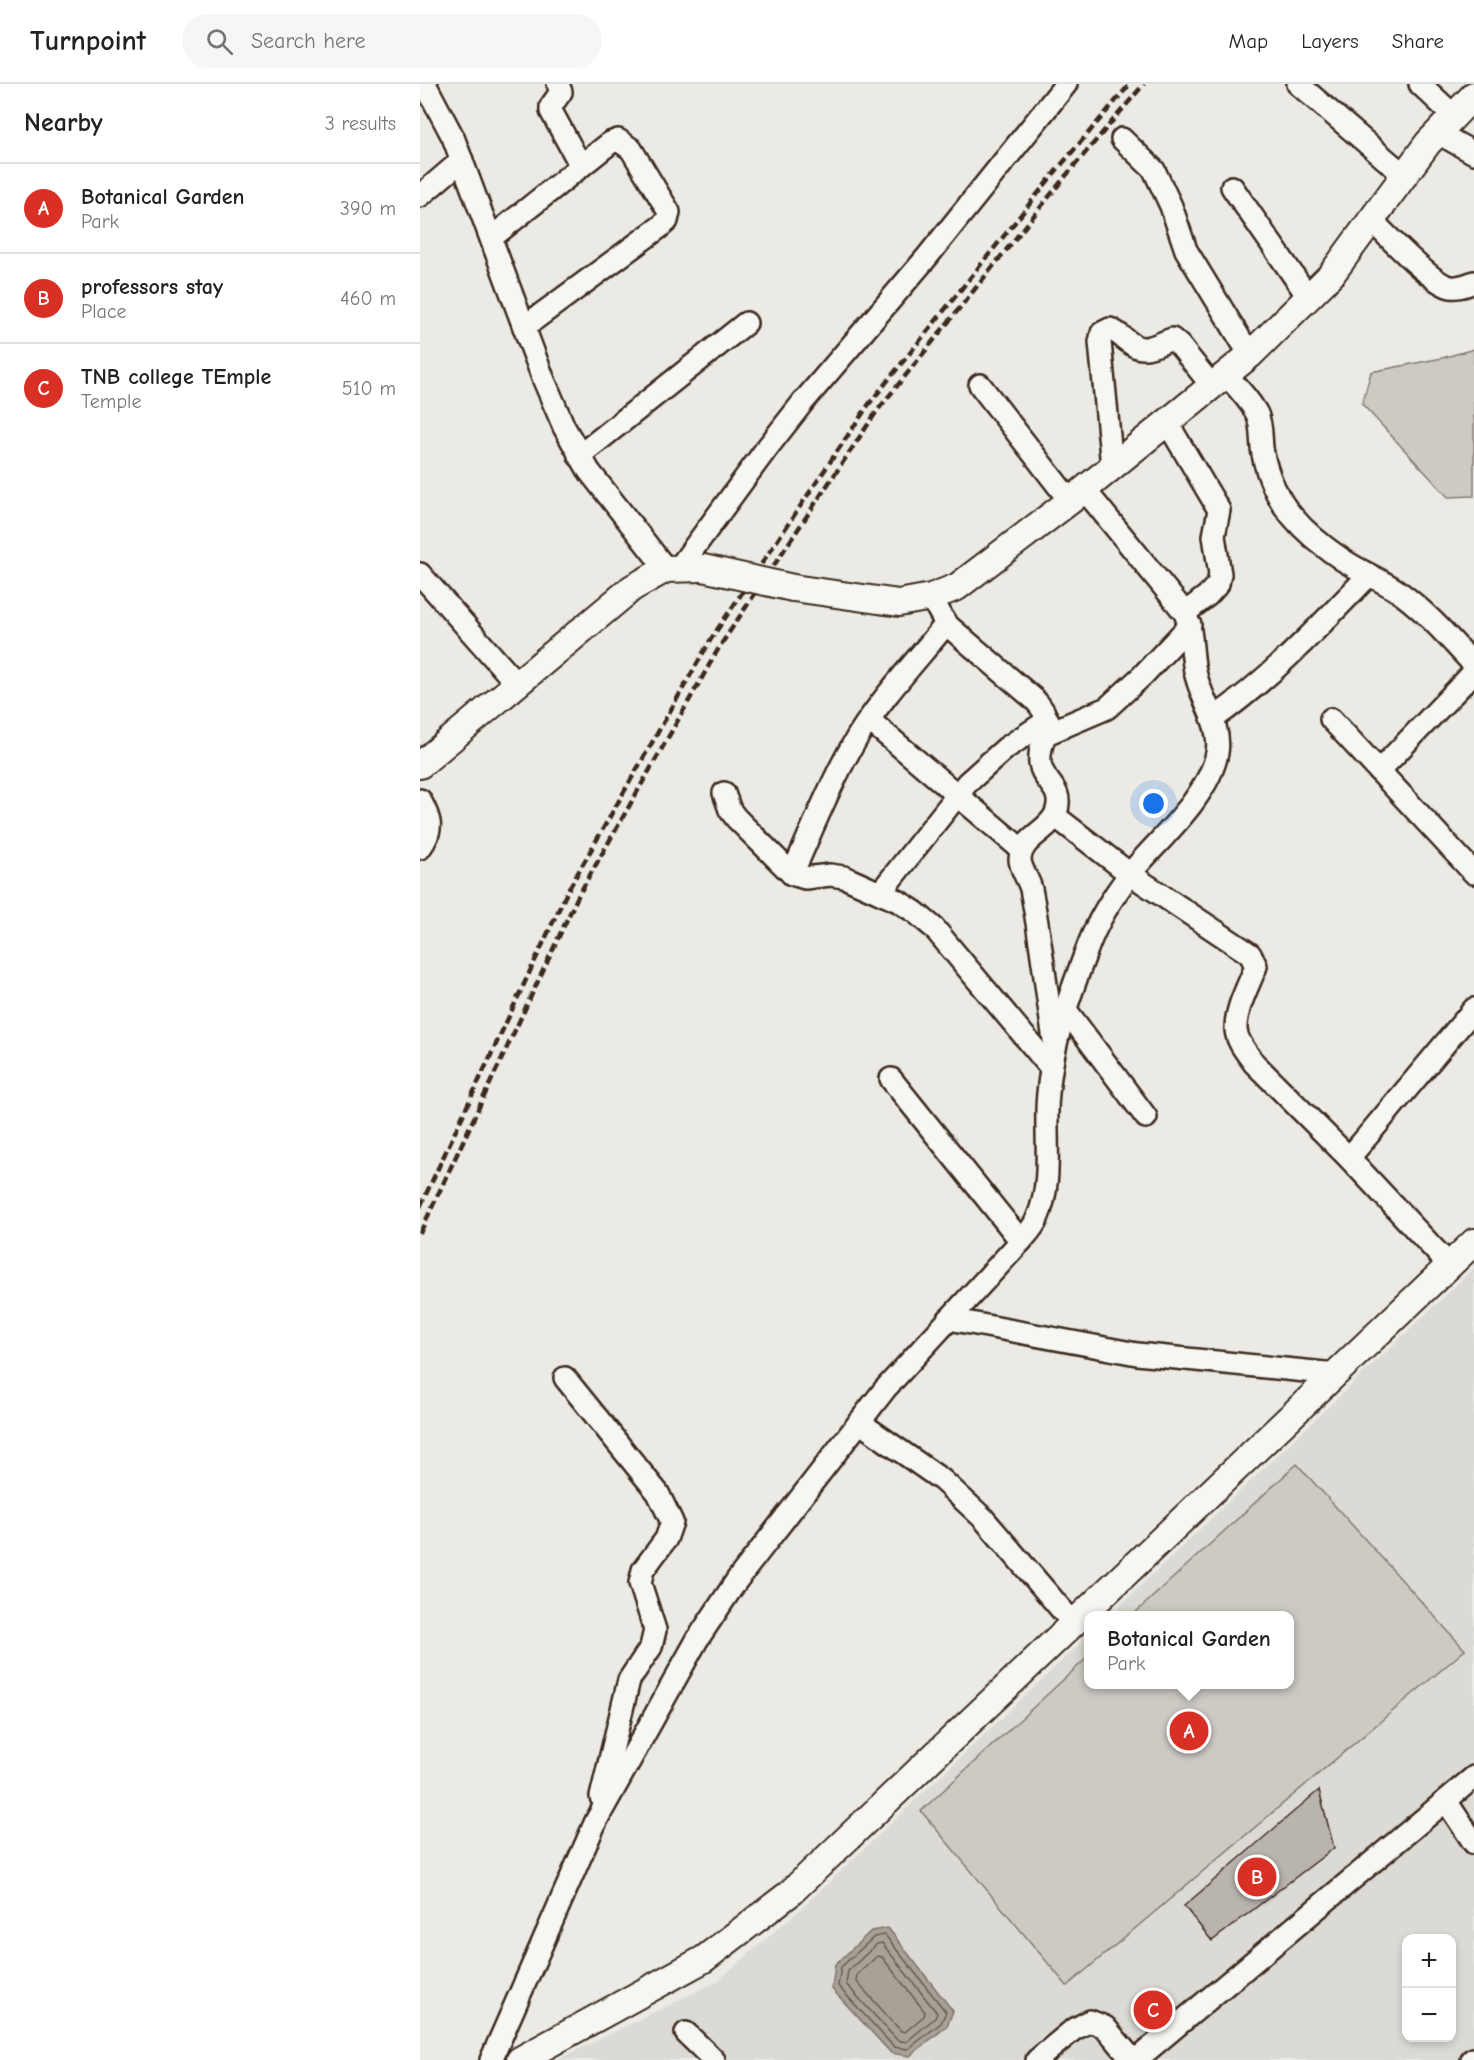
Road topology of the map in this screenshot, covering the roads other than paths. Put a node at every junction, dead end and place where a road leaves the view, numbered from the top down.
1 (425, 84) edge
2 (1066, 84) edge
3 (1298, 84) edge
4 (1420, 84) edge
5 (564, 87) edge
6 (1474, 94) edge
7 (1446, 124) junction
8 (1122, 139) dead end
9 (1474, 153) edge
10 (462, 160) junction
11 (581, 166) junction
12 (1406, 176) junction
13 (1232, 187) dead end
14 (420, 196) edge
15 (1372, 220) junction
16 (490, 238) junction
17 (1474, 282) edge
18 (1309, 298) junction
19 (746, 323) dead end
20 (524, 327) junction
21 (1251, 355) junction
22 (1219, 380) junction
23 (980, 385) dead end
24 (1167, 422) junction
25 (579, 456) junction
26 (1112, 467) junction
27 (1077, 495) junction
28 (683, 568) junction
29 (420, 574) edge
30 (1368, 575) junction
31 (931, 597) junction
32 (1188, 619) junction
33 (946, 624) junction
34 (1474, 665) edge
35 (1474, 672) edge
36 (516, 683) junction
37 (1213, 719) junction
38 (1331, 719) dead end
39 (869, 720) junction
40 (1047, 727) junction
41 (422, 759) edge
42 (1379, 771) junction
43 (724, 793) dead end
44 (957, 794) junction
45 (420, 800) edge
46 (1055, 816) junction
47 (420, 848) edge
48 (1022, 850) junction
49 (792, 873) junction
50 (1474, 873) edge
51 (1130, 874) junction
52 (880, 893) junction
53 (1474, 1009) edge
54 (1066, 1010) junction
55 (1053, 1059) junction
56 (891, 1079) dead end
57 (1146, 1117) dead end
58 (1349, 1158) junction
59 (1021, 1241) junction
60 (1474, 1242) edge
61 (1449, 1265) junction
62 (949, 1319) junction
63 (1335, 1374) junction
64 (565, 1378) dead end
65 (859, 1422) junction
66 (1086, 1611) edge
67 (1084, 1613) edge
68 (1073, 1623) junction
69 (1474, 1777) edge
70 (1446, 1801) junction
71 (596, 1821) junction
72 (1474, 1843) edge
73 (686, 2033) dead end
74 (491, 2060) edge
75 (520, 2060) edge
76 (714, 2060) edge
77 (1037, 2060) edge
78 (1135, 2060) edge

1 - 10 street
2 - 28 street
3 - 12 street
4 - 7 street
5 - 11 street
6 - 7 main road
7 - 9 street
7 - 12 main road
8 - 21 street
10 - 14 street
10 - 16 street
11 - 16 street
11 - 20 street
12 - 15 main road
13 - 18 street
15 - 17 street
15 - 18 main road
16 - 20 street
18 - 21 main road
19 - 25 street
20 - 25 street
21 - 22 main road
22 - 24 main road
22 - 26 street
22 - 30 street
23 - 27 street
24 - 26 main road
24 - 32 street
25 - 28 street
26 - 27 main road
27 - 31 main road
27 - 32 street
28 - 31 main road, bridge
28 - 36 main road
29 - 36 street
30 - 34 street
30 - 37 street
31 - 33 street
32 - 37 street
32 - 40 street
33 - 39 street
33 - 40 street
35 - 42 street
36 - 41 main road
37 - 51 street
38 - 42 street
39 - 44 street
39 - 49 street
40 - 44 street
40 - 46 street
42 - 50 street
43 - 49 street
44 - 48 street
44 - 52 street
45 - 47 street
46 - 48 street
46 - 51 street
48 - 55 street
49 - 52 street
51 - 54 street
51 - 58 street
52 - 55 street
53 - 58 street
54 - 55 street
54 - 57 street
55 - 59 street
56 - 59 street
58 - 61 street
59 - 62 street
60 - 61 main road
61 - 63 main road
62 - 63 street
62 - 65 street
63 - 66 main road
64 - 71 street
65 - 68 street
65 - 71 street
67 - 68 main road
68 - 75 main road
69 - 70 street
70 - 72 street
70 - 78 street
71 - 74 street
73 - 76 street
77 - 78 street

